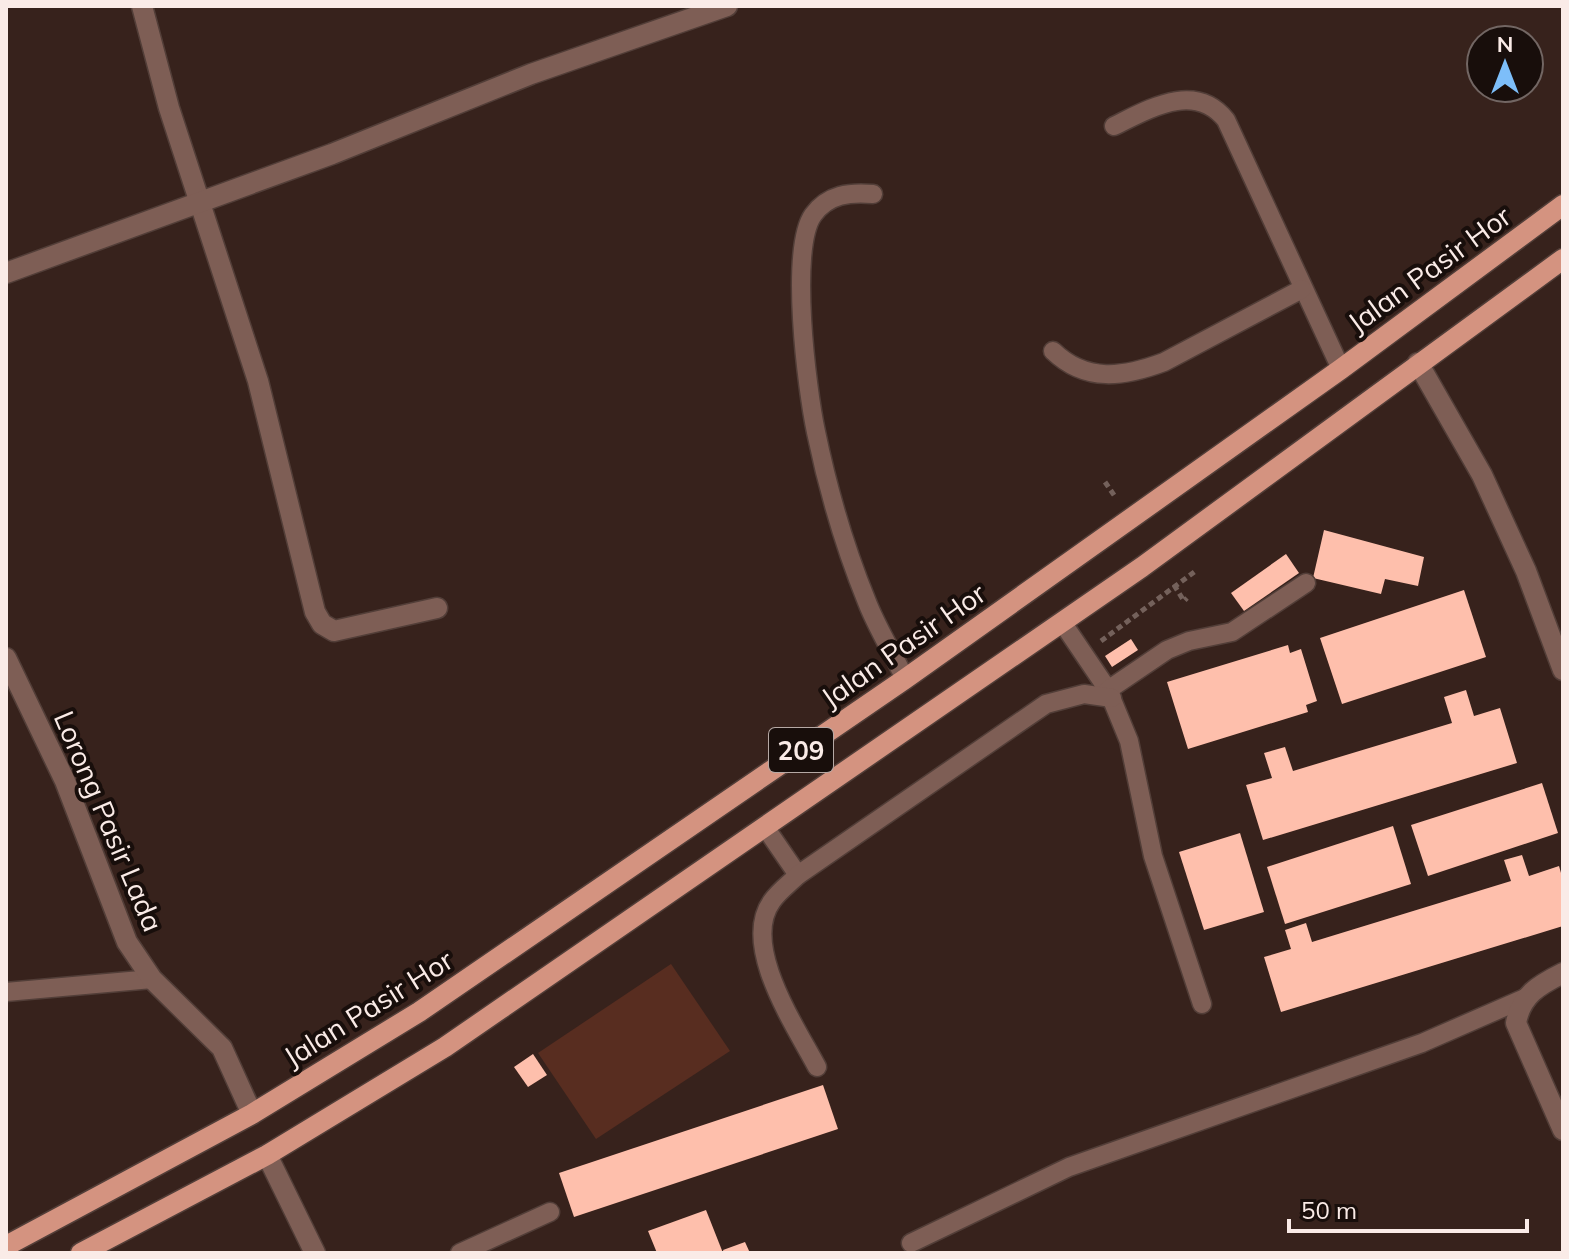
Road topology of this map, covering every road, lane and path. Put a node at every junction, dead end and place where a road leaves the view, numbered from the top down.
1 (142, 6) edge
2 (727, 6) edge
3 (698, 11) edge
4 (1114, 126) dead end
5 (873, 194) dead end
6 (201, 203) junction
7 (1563, 205) edge
8 (1563, 259) edge
9 (6, 273) edge
10 (1302, 289) junction
11 (1053, 351) dead end
12 (1418, 363) junction
13 (1341, 369) junction
14 (1197, 570) dead end
15 (1306, 583) dead end
16 (437, 608) dead end
17 (1062, 622) junction
18 (1084, 654) junction
19 (6, 658) edge
20 (1563, 670) edge
21 (905, 679) junction
22 (1110, 694) junction
23 (765, 827) junction
24 (798, 875) junction
25 (1563, 973) edge
26 (152, 979) junction
27 (6, 992) edge
28 (1525, 998) junction
29 (1202, 1004) dead end
30 (817, 1067) dead end
31 (252, 1114) junction
32 (1563, 1130) edge
33 (267, 1155) junction
34 (550, 1212) dead end
35 (911, 1243) dead end
36 (6, 1246) edge
37 (81, 1253) edge
38 (315, 1253) edge
39 (460, 1253) edge

1 - 6 street
2 - 3 street
3 - 6 street
4 - 10 lane
5 - 21 lane
6 - 9 street
6 - 16 street
7 - 13 main road, Jalan Pasir Hor / 209
8 - 12 main road, 209
10 - 11 lane
10 - 13 lane
12 - 17 main road, 209
12 - 20 street
13 - 21 main road, Jalan Pasir Hor / 209
14 - 18 path
15 - 22 lane
17 - 18 lane
17 - 23 main road, 209
18 - 22 lane
19 - 26 street, Lorong Pasir Lada
21 - 31 main road, Jalan Pasir Hor / 209
22 - 24 lane
22 - 29 lane
23 - 24 lane
23 - 33 main road, 209
24 - 30 lane
25 - 28 street
26 - 27 lane
26 - 31 street, Lorong Pasir Lada
28 - 32 street
28 - 35 lane
31 - 36 main road, Jalan Pasir Hor / 209
33 - 37 main road, 209
33 - 38 street
34 - 39 lane

